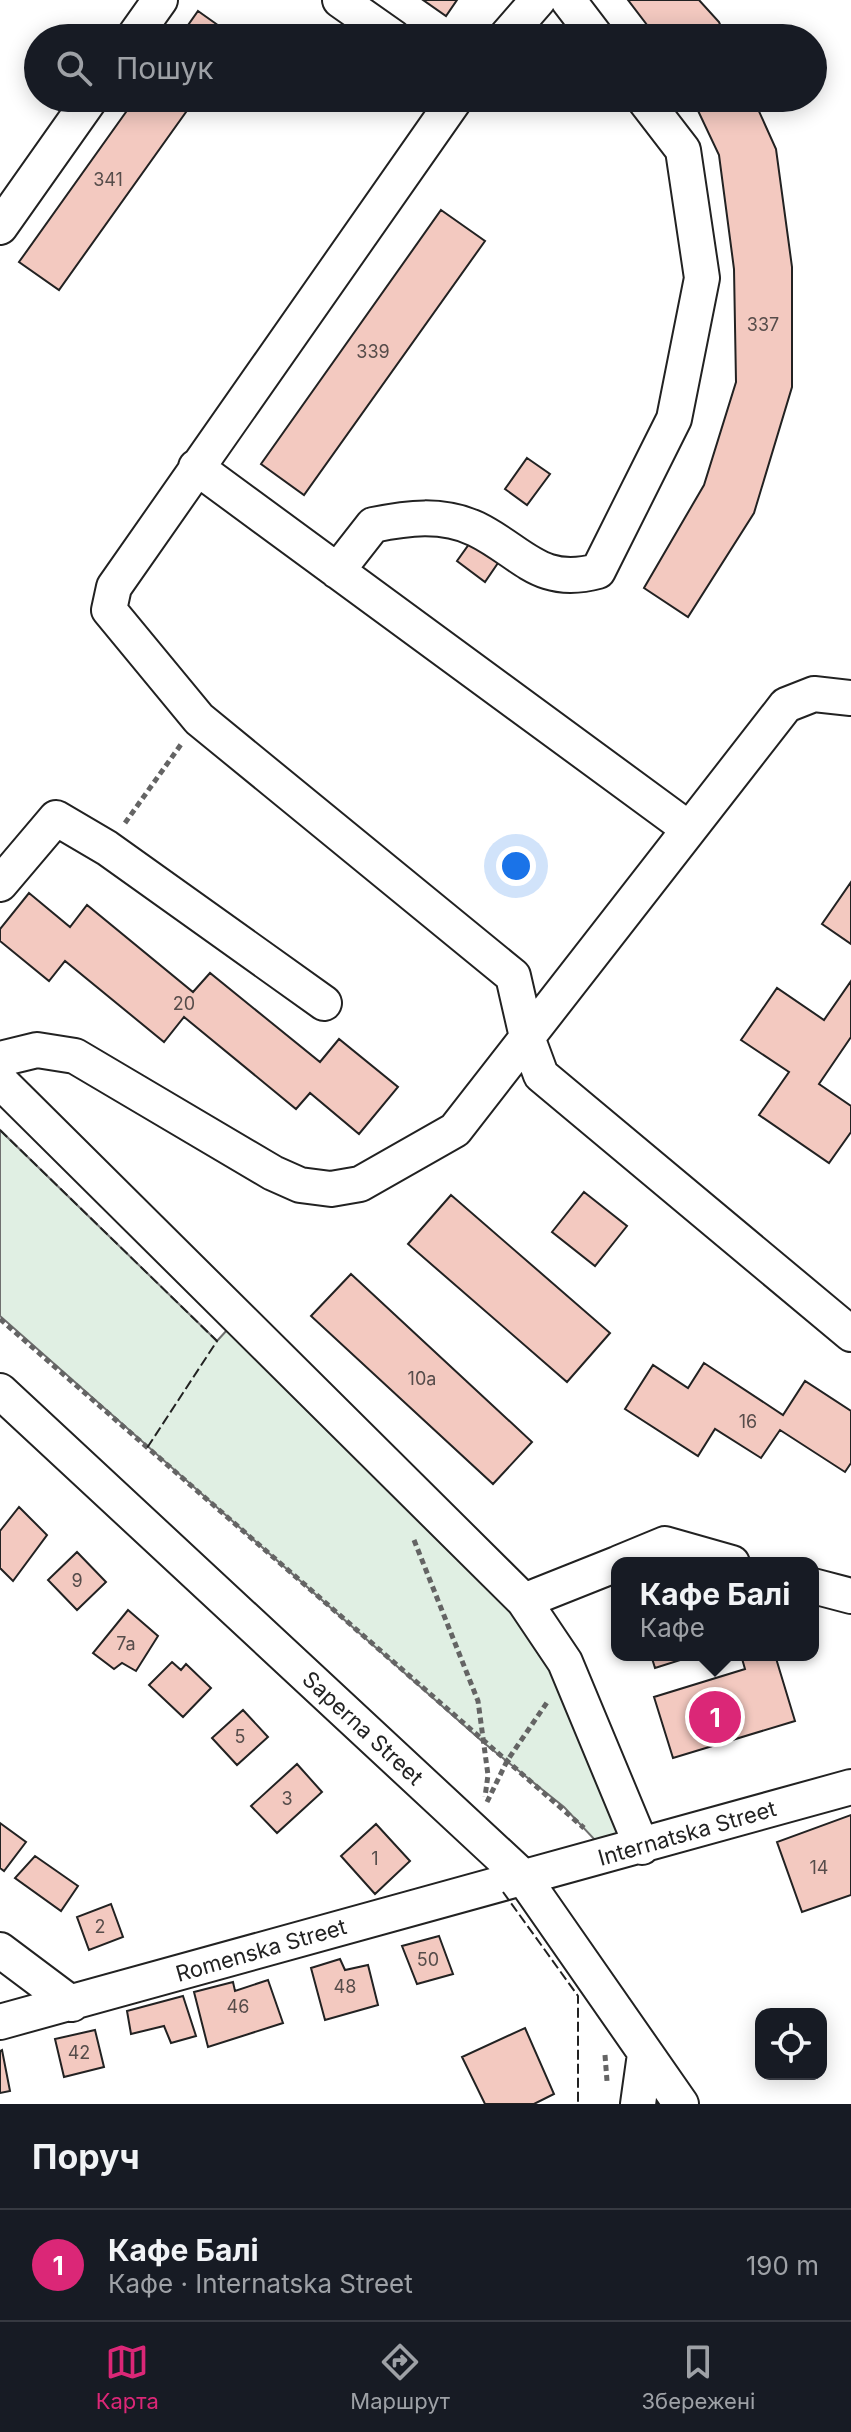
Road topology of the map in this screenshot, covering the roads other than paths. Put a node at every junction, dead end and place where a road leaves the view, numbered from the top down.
1 (160, 0) edge
2 (340, 0) edge
3 (538, 0) edge
4 (568, 0) edge
5 (143, 24) edge
6 (374, 24) edge
7 (517, 24) edge
8 (586, 24) edge
9 (81, 112) edge
10 (446, 112) edge
11 (654, 112) edge
12 (0, 227) edge
13 (196, 467) junction
14 (337, 571) junction
15 (851, 698) edge
16 (689, 829) junction
17 (0, 884) edge
18 (324, 1003) dead end
19 (527, 1037) junction
20 (0, 1059) edge
21 (0, 1081) edge
22 (851, 1334) edge
23 (0, 1391) edge
24 (633, 1557) edge
25 (711, 1557) edge
26 (611, 1566) edge
27 (819, 1588) edge
28 (851, 1596) edge
29 (524, 1601) junction
30 (851, 1787) edge
31 (625, 1851) junction
32 (523, 1877) junction
33 (0, 1950) edge
34 (72, 2004) junction
35 (0, 2022) edge
36 (645, 2054) junction
37 (638, 2104) edge
38 (681, 2104) edge

1 - 5 street
2 - 6 street
3 - 7 street
4 - 8 street
9 - 12 street
10 - 13 street
11 - 14 street
13 - 14 street
13 - 19 street
14 - 16 street
15 - 16 street
16 - 19 street
17 - 18 street
19 - 20 street
19 - 22 street
21 - 29 street
23 - 32 street, Saperna Street
24 - 25 street
26 - 29 street
27 - 28 street
29 - 31 street
30 - 31 street, Internatska Street
31 - 32 street, Internatska Street
32 - 34 street, Romenska Street
32 - 36 street, Saperna Street
33 - 34 street
34 - 35 street, Romenska Street
36 - 37 street
36 - 38 street, Saperna Street

